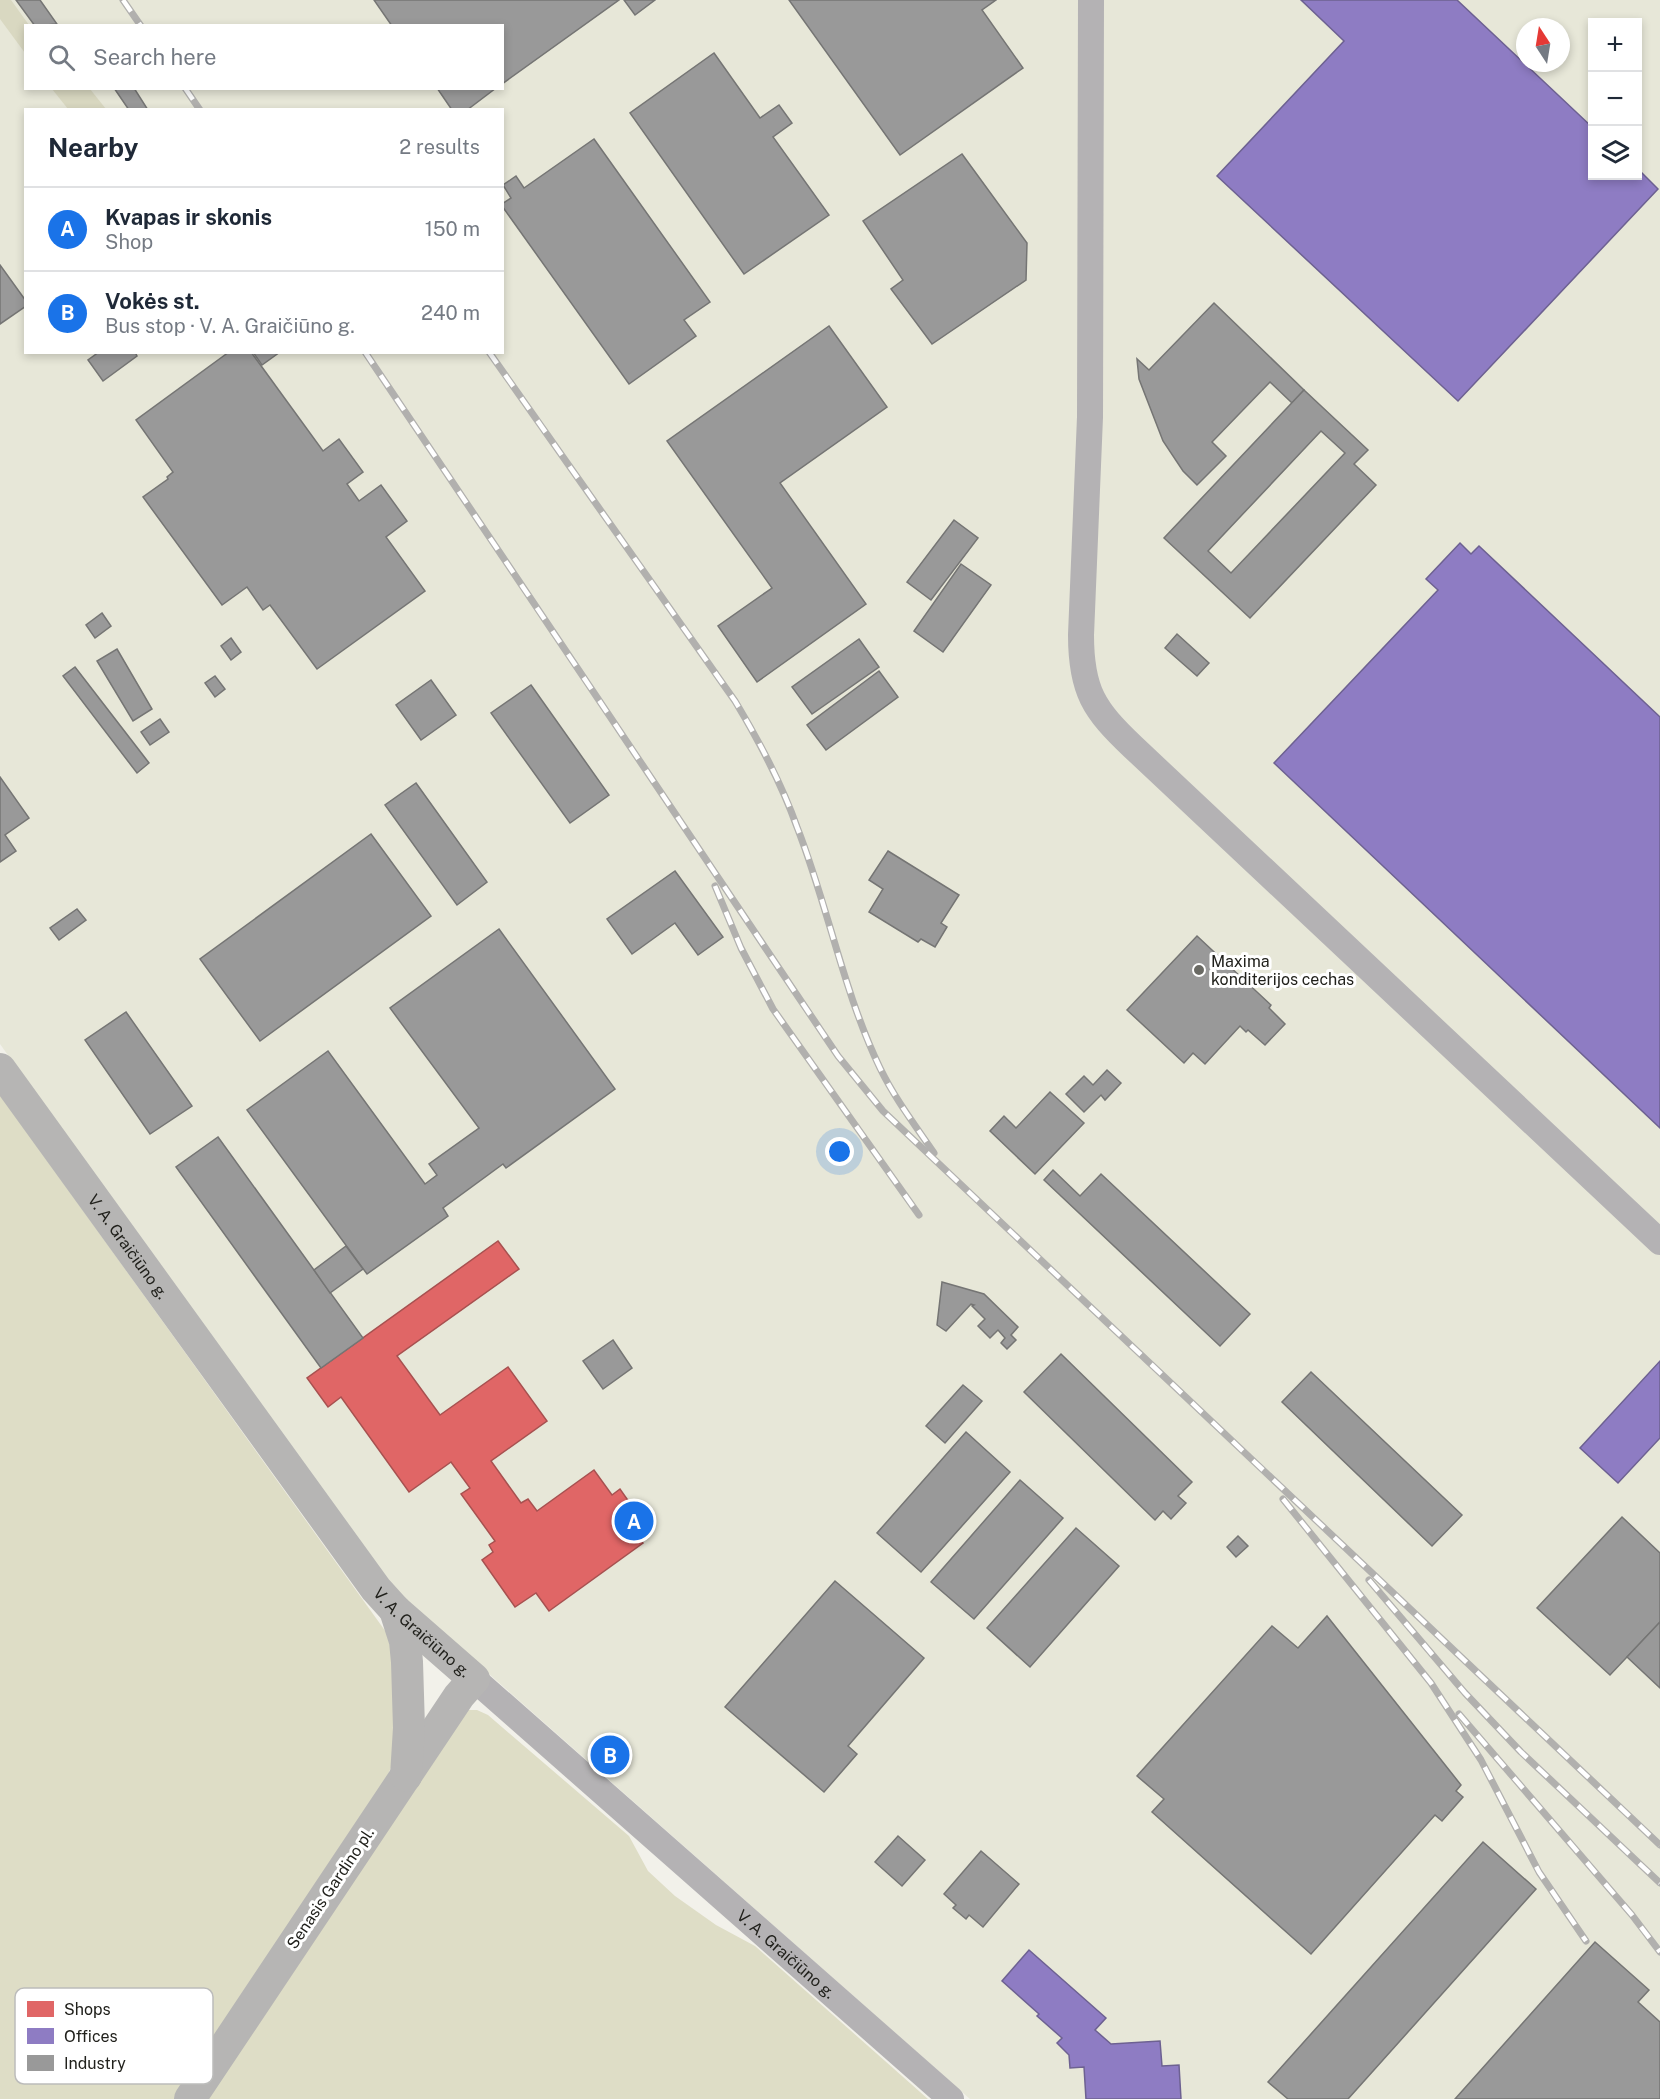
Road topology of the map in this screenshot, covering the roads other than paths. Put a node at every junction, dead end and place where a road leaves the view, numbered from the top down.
1 (1091, 0) edge
2 (0, 1069) edge
3 (1660, 1242) edge
4 (395, 1610) junction
5 (474, 1679) junction
6 (406, 1776) junction
7 (213, 2065) edge
8 (200, 2084) edge
9 (190, 2099) edge
10 (951, 2099) edge

1 - 3 street
2 - 4 main road, V. A. Graičiūno g.
4 - 5 main road, V. A. Graičiūno g.
4 - 6 main road
5 - 6 main road, Senasis Gardino pl.
5 - 10 street, V. A. Graičiūno g.
6 - 7 main road, Senasis Gardino pl.
8 - 9 main road, Senasis Gardino pl.

